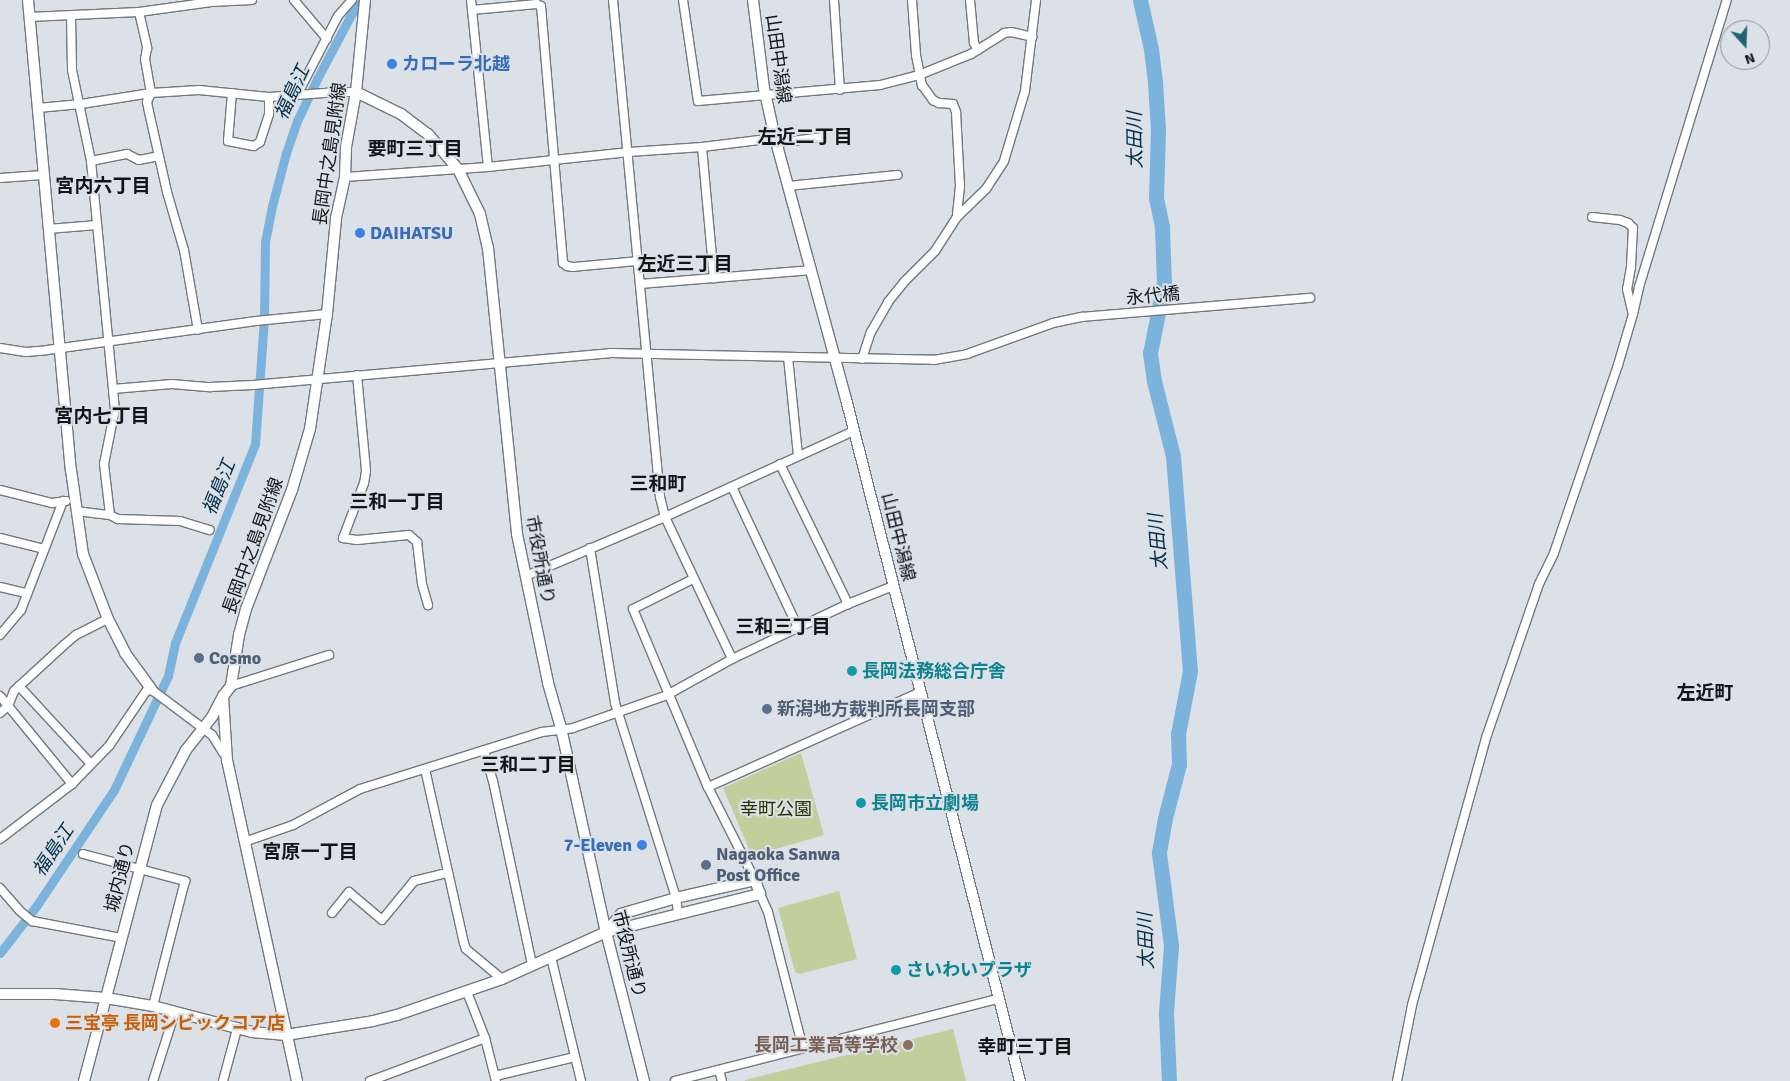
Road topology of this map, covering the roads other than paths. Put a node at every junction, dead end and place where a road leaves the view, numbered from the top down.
1 (28, 0) edge
2 (252, 0) edge
3 (294, 0) edge
4 (365, 0) edge
5 (471, 0) edge
6 (613, 0) edge
7 (682, 0) edge
8 (753, 0) edge
9 (834, 0) edge
10 (912, 0) edge
11 (970, 0) edge
12 (1036, 0) edge
13 (1727, 0) edge
14 (349, 1) edge
15 (472, 10) junction
16 (139, 12) junction
17 (71, 16) junction
18 (29, 17) junction
19 (1032, 37) junction
20 (327, 39) junction
21 (978, 50) junction
22 (919, 75) junction
23 (840, 90) junction
24 (356, 92) junction
25 (151, 93) junction
26 (232, 93) junction
27 (300, 95) junction
28 (765, 96) junction
29 (269, 97) junction
30 (81, 104) junction
31 (38, 108) junction
32 (824, 137) dead end
33 (776, 141) junction
34 (702, 147) junction
35 (629, 152) junction
36 (159, 156) junction
37 (555, 160) junction
38 (91, 161) junction
39 (488, 167) junction
40 (458, 169) junction
41 (44, 175) junction
42 (897, 175) dead end
43 (345, 177) junction
44 (0, 178) edge
45 (788, 186) junction
46 (957, 217) junction
47 (1592, 217) dead end
48 (97, 225) junction
49 (48, 229) junction
50 (638, 261) junction
51 (811, 270) junction
52 (714, 278) junction
53 (640, 284) junction
54 (1310, 298) dead end
55 (327, 314) junction
56 (1633, 314) junction
57 (198, 330) junction
58 (107, 342) junction
59 (0, 348) edge
60 (61, 348) junction
61 (646, 354) junction
62 (788, 357) junction
63 (835, 358) junction
64 (862, 359) junction
65 (500, 363) junction
66 (357, 375) junction
67 (318, 380) junction
68 (113, 389) junction
69 (854, 431) junction
70 (798, 456) junction
71 (780, 464) junction
72 (732, 487) junction
73 (0, 490) edge
74 (75, 500) junction
75 (63, 501) junction
76 (76, 511) junction
77 (110, 515) junction
78 (665, 518) junction
79 (210, 530) dead end
80 (0, 538) edge
81 (590, 548) junction
82 (44, 549) junction
83 (526, 576) junction
84 (693, 579) junction
85 (893, 586) junction
86 (0, 587) edge
87 (27, 593) junction
88 (848, 604) junction
89 (428, 605) dead end
90 (108, 619) junction
91 (798, 628) junction
92 (1, 631) edge
93 (329, 656) dead end
94 (732, 659) junction
95 (19, 686) junction
96 (231, 686) junction
97 (151, 688) junction
98 (920, 692) junction
99 (668, 695) junction
100 (0, 696) edge
101 (223, 696) junction
102 (8, 706) junction
103 (618, 712) junction
104 (0, 713) edge
105 (202, 728) junction
106 (561, 728) junction
107 (484, 750) junction
108 (227, 761) junction
109 (91, 764) junction
110 (425, 769) junction
111 (72, 784) junction
112 (708, 787) junction
113 (0, 839) edge
114 (244, 842) junction
115 (83, 854) dead end
116 (138, 869) junction
117 (447, 873) junction
118 (755, 880) junction
119 (0, 888) edge
120 (760, 894) junction
121 (676, 898) junction
122 (332, 913) dead end
123 (678, 913) junction
124 (606, 932) junction
125 (122, 938) junction
126 (551, 957) junction
127 (532, 965) junction
128 (502, 979) junction
129 (468, 992) junction
130 (0, 994) edge
131 (106, 998) junction
132 (1000, 998) junction
133 (153, 1006) junction
134 (175, 1012) junction
135 (237, 1028) junction
136 (286, 1035) junction
137 (485, 1038) junction
138 (803, 1048) junction
139 (575, 1057) junction
140 (719, 1070) junction
141 (495, 1078) edge
142 (84, 1081) edge
143 (153, 1081) edge
144 (223, 1081) edge
145 (297, 1081) edge
146 (370, 1081) edge
147 (581, 1081) edge
148 (644, 1081) edge
149 (675, 1081) edge
150 (722, 1081) edge
151 (1020, 1081) edge
152 (1397, 1081) edge

1 - 18 street
2 - 16 street
3 - 20 street
4 - 24 street, 長岡中之島見附線
5 - 15 street
6 - 35 street
7 - 28 street
8 - 28 street, 山田中潟線
9 - 23 street
10 - 22 street
11 - 21 street
12 - 19 street
13 - 56 street
14 - 20 street
15 - 37 street
15 - 39 street
16 - 17 street
16 - 25 street
17 - 18 street
17 - 30 street
18 - 31 street
19 - 21 street
19 - 46 street
20 - 27 street
21 - 22 street
22 - 23 street
22 - 46 street
23 - 28 street
24 - 27 street
24 - 40 street, 市役所通り
24 - 43 street, 長岡中之島見附線
25 - 26 street
25 - 30 street
25 - 36 street
26 - 29 street
26 - 29 street
27 - 29 street
28 - 33 street, 山田中潟線
30 - 31 street
30 - 38 street
31 - 41 street
32 - 33 street
33 - 34 street
33 - 45 street, 山田中潟線
34 - 35 street
34 - 52 street
35 - 37 street
35 - 50 street
36 - 38 street
36 - 57 street
37 - 39 street
37 - 50 street
38 - 48 street
39 - 40 street
40 - 43 street
40 - 65 street, 市役所通り
41 - 44 street
41 - 49 street
42 - 45 street
43 - 55 street, 長岡中之島見附線
45 - 51 street, 山田中潟線
46 - 64 street
47 - 56 street
48 - 49 street
48 - 58 street
49 - 60 street
50 - 53 street
51 - 52 street
51 - 63 street, 山田中潟線
52 - 53 street
53 - 61 street
54 - 64 street, 永代橋
55 - 57 street
55 - 67 street, 長岡中之島見附線
56 - 152 street
57 - 58 street
58 - 60 street
58 - 68 street
59 - 60 street
60 - 74 street
61 - 62 street, 永代橋
61 - 65 street, 永代橋
61 - 78 street
62 - 63 street, 永代橋
62 - 70 street
63 - 64 street, 永代橋
63 - 69 street, 山田中潟線
65 - 66 street, 永代橋
65 - 83 street, 市役所通り
66 - 67 street, 永代橋
66 - 89 street
67 - 68 street, 永代橋
67 - 96 street, 長岡中之島見附線
68 - 77 street
69 - 70 street
69 - 85 street, 山田中潟線
70 - 71 street
71 - 72 street
71 - 88 street
72 - 78 street
72 - 91 street
73 - 75 street
74 - 75 street
74 - 76 street
75 - 82 street
76 - 77 street
76 - 90 street
77 - 79 street
78 - 81 street
78 - 84 street
80 - 82 street
81 - 83 street
81 - 103 street
82 - 87 street
83 - 106 street, 市役所通り
84 - 94 street
84 - 99 street
85 - 88 street
85 - 98 street, 山田中潟線
86 - 87 street
87 - 92 street
88 - 91 street
90 - 95 street
90 - 97 street
91 - 94 street
93 - 96 street
94 - 99 street
95 - 102 street
95 - 109 street
96 - 101 street, 長岡中之島見附線
97 - 105 street
97 - 109 street
98 - 112 street
98 - 132 street, 山田中潟線
99 - 103 street
99 - 112 street
100 - 102 street
101 - 105 street, 城内通り
101 - 108 street
102 - 104 street
102 - 111 street
103 - 106 street
103 - 121 street
105 - 108 street
105 - 116 street, 城内通り
106 - 107 street
106 - 124 street, 市役所通り
107 - 110 street
107 - 127 street
108 - 114 street
109 - 111 street
110 - 114 street
110 - 117 street
111 - 113 street
112 - 118 street
114 - 136 street
115 - 116 street
116 - 125 street, 城内通り
116 - 133 street
117 - 122 street
117 - 128 street
118 - 120 street
118 - 121 street
119 - 125 street
120 - 123 street
120 - 138 street
121 - 123 street
121 - 124 street
123 - 124 street
124 - 126 street
124 - 148 street, 市役所通り
125 - 131 street, 城内通り
126 - 127 street
126 - 139 street
127 - 128 street
128 - 129 street
129 - 136 street
129 - 137 street
130 - 131 street
131 - 133 street
131 - 142 street, 城内通り
132 - 138 street
132 - 151 street, 山田中潟線
133 - 134 street
134 - 135 street
134 - 143 street
135 - 136 street
135 - 144 street
136 - 145 street
137 - 141 street
137 - 146 street
138 - 140 street
139 - 141 street
139 - 147 street
140 - 149 street
140 - 150 street

